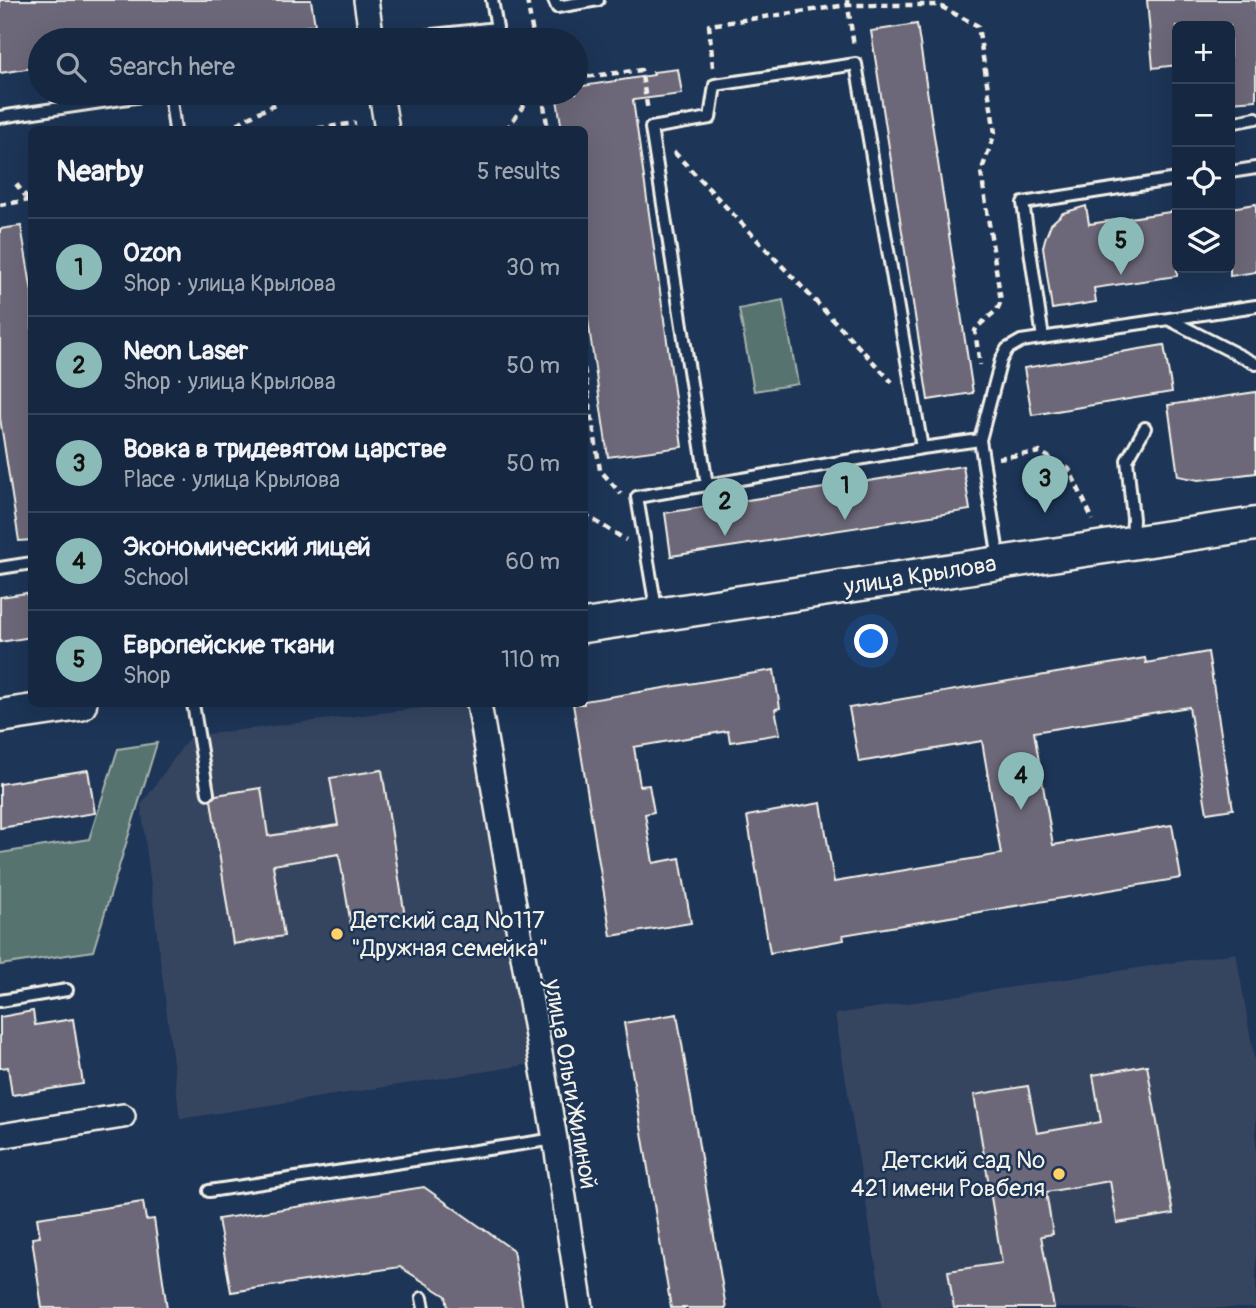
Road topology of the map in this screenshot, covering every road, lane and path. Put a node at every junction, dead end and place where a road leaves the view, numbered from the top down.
1 (366, 0) edge
2 (492, 0) edge
3 (527, 0) edge
4 (554, 0) edge
5 (598, 0) edge
6 (847, 3) edge
7 (370, 28) edge
8 (497, 28) edge
9 (532, 28) edge
10 (856, 64) junction
11 (588, 77) edge
12 (715, 85) junction
13 (81, 105) edge
14 (172, 105) edge
15 (273, 105) edge
16 (383, 105) edge
17 (524, 105) edge
18 (544, 105) edge
19 (0, 117) edge
20 (1256, 118) edge
21 (1235, 121) edge
22 (356, 122) dead end
23 (174, 126) edge
24 (235, 126) edge
25 (331, 126) edge
26 (386, 126) edge
27 (509, 126) edge
28 (547, 126) edge
29 (651, 128) junction
30 (1256, 168) edge
31 (1235, 171) edge
32 (1172, 181) edge
33 (16, 184) dead end
34 (28, 199) edge
35 (28, 202) edge
36 (0, 205) edge
37 (1256, 306) edge
38 (1168, 319) junction
39 (1043, 338) junction
40 (1256, 364) edge
41 (588, 394) edge
42 (915, 407) junction
43 (987, 414) junction
44 (1145, 428) dead end
45 (980, 440) junction
46 (922, 448) junction
47 (984, 460) junction
48 (707, 485) junction
49 (637, 497) junction
50 (588, 516) edge
51 (1095, 524) dead end
52 (1256, 524) edge
53 (1132, 543) junction
54 (632, 544) dead end
55 (999, 562) junction
56 (28, 563) edge
57 (0, 565) edge
58 (657, 615) junction
59 (588, 625) edge
60 (60, 707) edge
61 (194, 707) edge
62 (480, 707) edge
63 (0, 716) edge
64 (208, 793) dead end
65 (67, 990) dead end
66 (0, 1000) edge
67 (123, 1116) dead end
68 (0, 1136) edge
69 (555, 1139) junction
70 (209, 1191) dead end
71 (581, 1308) edge

1 - 7 street
2 - 8 lane
3 - 9 path
4 - 5 lane
6 - 10 path
6 - 12 path
6 - 43 path
10 - 12 lane
10 - 42 lane
11 - 29 path
12 - 29 lane
13 - 19 lane
14 - 23 lane
15 - 24 path
16 - 26 street
17 - 27 path
18 - 28 path
20 - 21 lane
22 - 25 path
29 - 42 path
29 - 48 lane
30 - 31 lane
32 - 39 lane
33 - 34 path
35 - 36 path
37 - 38 lane
38 - 39 lane
38 - 40 lane
39 - 43 lane
41 - 49 path
42 - 46 lane
43 - 45 lane
44 - 53 lane
45 - 46 lane
45 - 47 lane
46 - 48 lane
47 - 51 path
47 - 55 lane
48 - 49 lane
49 - 58 lane
50 - 54 path
52 - 53 street, улица Крылова
53 - 55 street, улица Крылова
55 - 58 street, улица Крылова
56 - 57 lane
58 - 59 street, улица Крылова
60 - 63 street
61 - 64 lane
62 - 69 street, улица Ольги Жилиной
65 - 66 lane
67 - 68 street
69 - 70 lane
69 - 71 street, улица Ольги Жилиной

